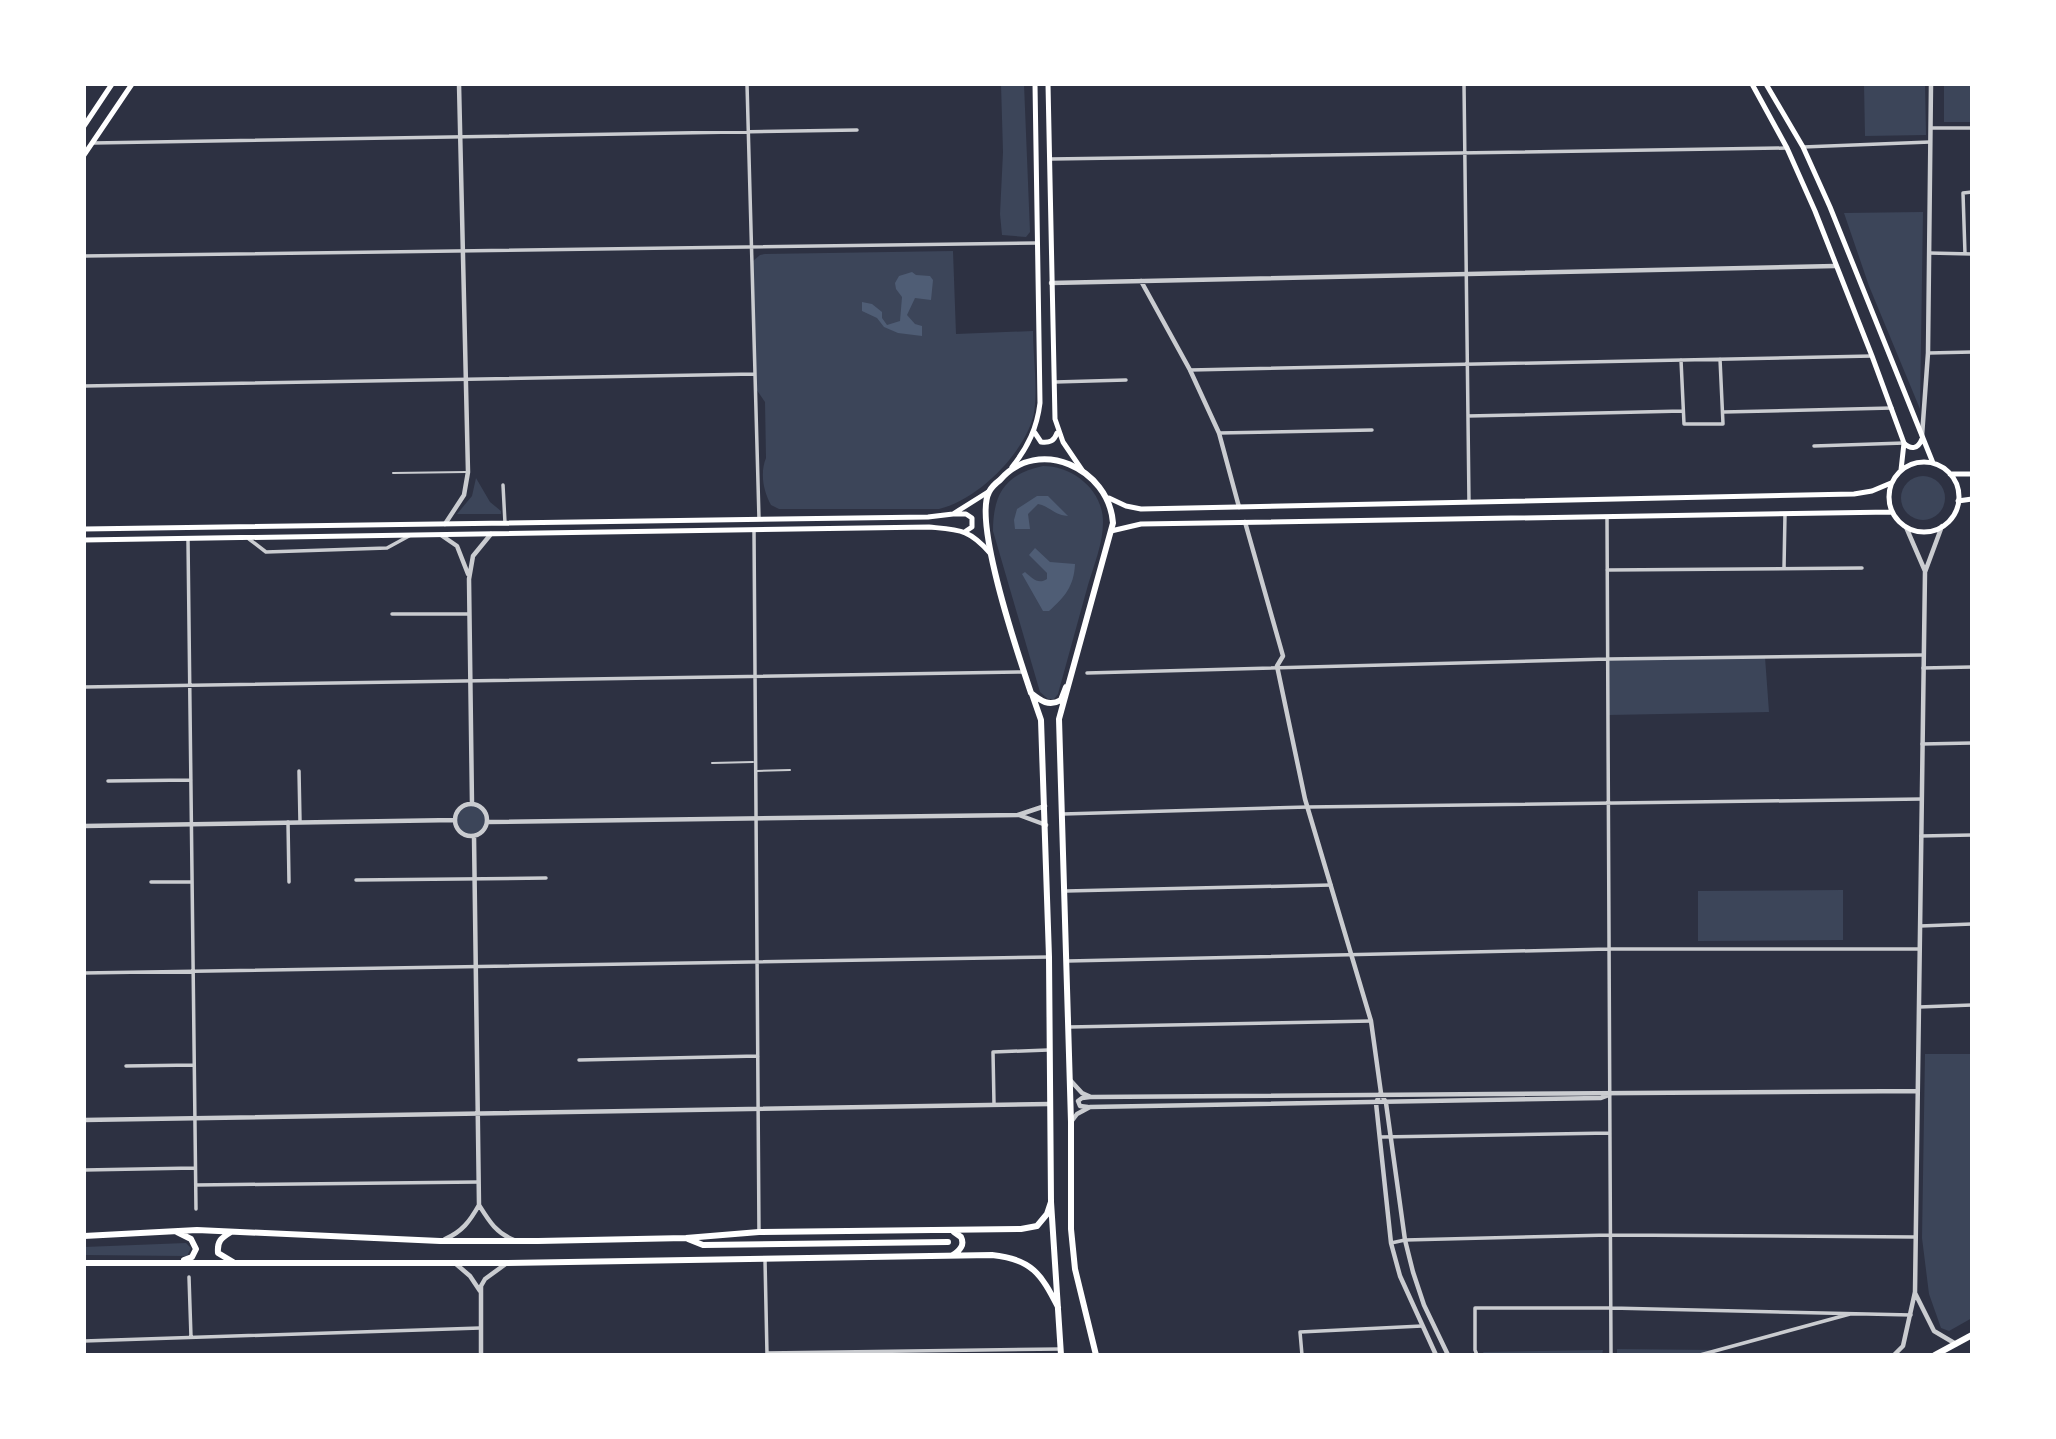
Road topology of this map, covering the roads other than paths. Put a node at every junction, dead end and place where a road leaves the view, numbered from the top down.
1 (112, 84) edge
2 (132, 84) edge
3 (459, 84) edge
4 (747, 84) edge
5 (1035, 84) edge
6 (1048, 84) edge
7 (1464, 84) edge
8 (1752, 84) edge
9 (1766, 84) edge
10 (1931, 84) edge
11 (84, 126) edge
12 (1931, 128) junction
13 (1972, 128) edge
14 (857, 130) dead end
15 (748, 132) junction
16 (460, 136) junction
17 (1930, 142) junction
18 (92, 143) junction
19 (1803, 147) junction
20 (1787, 148) junction
21 (1465, 153) junction
22 (84, 155) edge
23 (1049, 159) junction
24 (1972, 192) edge
25 (1037, 243) junction
26 (751, 247) junction
27 (463, 251) junction
28 (1929, 253) junction
29 (1965, 254) junction
30 (1972, 254) edge
31 (84, 256) edge
32 (1835, 266) junction
33 (1466, 274) junction
34 (1141, 281) junction
35 (1050, 283) junction
36 (1972, 352) edge
37 (1928, 353) junction
38 (1872, 356) junction
39 (1720, 359) junction
40 (1681, 360) junction
41 (1467, 365) junction
42 (1190, 370) junction
43 (755, 374) junction
44 (465, 379) junction
45 (1126, 380) dead end
46 (1053, 382) junction
47 (84, 386) edge
48 (1892, 408) junction
49 (1683, 411) junction
50 (1723, 412) junction
51 (1468, 415) junction
52 (1035, 429) junction
53 (1372, 430) dead end
54 (1058, 433) junction
55 (1219, 433) junction
56 (1922, 439) junction
57 (1904, 443) junction
58 (1814, 446) dead end
59 (1933, 463) junction
60 (1012, 467) junction
61 (1082, 470) junction
62 (1901, 470) junction
63 (468, 472) junction
64 (393, 473) dead end
65 (1950, 474) junction
66 (1972, 474) edge
67 (1891, 484) junction
68 (503, 485) dead end
69 (988, 492) junction
70 (1109, 498) junction
71 (1972, 499) edge
72 (1958, 501) junction
73 (1469, 502) junction
74 (1239, 507) junction
75 (1892, 512) junction
76 (953, 514) junction
77 (1784, 514) junction
78 (1607, 517) junction
79 (759, 519) junction
80 (1245, 522) junction
81 (505, 523) junction
82 (445, 524) junction
83 (1942, 526) junction
84 (1906, 527) junction
85 (84, 529) edge
86 (754, 530) junction
87 (966, 531) junction
88 (1111, 531) junction
89 (491, 534) junction
90 (411, 535) junction
91 (441, 535) junction
92 (247, 538) junction
93 (188, 539) junction
94 (84, 540) edge
95 (990, 553) junction
96 (1784, 568) junction
97 (1863, 568) dead end
98 (1608, 570) junction
99 (1925, 572) junction
100 (469, 579) junction
101 (392, 614) dead end
102 (469, 614) junction
103 (1924, 655) junction
104 (1608, 659) junction
105 (1277, 666) junction
106 (1972, 667) edge
107 (1923, 668) junction
108 (1024, 672) junction
109 (1087, 673) dead end
110 (755, 677) junction
111 (470, 682) junction
112 (190, 686) junction
113 (84, 687) edge
114 (1066, 687) junction
115 (1031, 693) junction
116 (1972, 743) edge
117 (1922, 744) junction
118 (756, 762) junction
119 (712, 763) dead end
120 (790, 770) dead end
121 (299, 771) dead end
122 (756, 772) junction
123 (191, 780) junction
124 (107, 781) dead end
125 (1922, 799) junction
126 (472, 804) junction
127 (1608, 805) junction
128 (1045, 806) junction
129 (1308, 807) junction
130 (1061, 814) junction
131 (1018, 815) junction
132 (756, 818) junction
133 (455, 820) junction
134 (288, 822) junction
135 (300, 822) junction
136 (487, 822) junction
137 (191, 824) junction
138 (1045, 825) junction
139 (84, 826) edge
140 (1972, 835) edge
141 (474, 836) junction
142 (1921, 836) junction
143 (475, 878) junction
144 (546, 878) dead end
145 (356, 880) dead end
146 (192, 881) junction
147 (289, 881) dead end
148 (151, 882) dead end
149 (1331, 885) junction
150 (1063, 891) junction
151 (1972, 924) edge
152 (1920, 926) junction
153 (1609, 949) junction
154 (1919, 949) junction
155 (1351, 954) junction
156 (1049, 957) junction
157 (1066, 961) junction
158 (757, 962) junction
159 (476, 966) junction
160 (193, 971) junction
161 (84, 973) edge
162 (1972, 1005) edge
163 (1919, 1007) junction
164 (1371, 1021) junction
165 (1067, 1027) junction
166 (1050, 1050) junction
167 (758, 1056) junction
168 (579, 1060) dead end
169 (194, 1065) junction
170 (126, 1066) dead end
171 (1069, 1077) junction
172 (1917, 1090) junction
173 (1381, 1093) junction
174 (1610, 1094) junction
175 (1091, 1097) junction
176 (1386, 1102) junction
177 (1376, 1103) junction
178 (1051, 1104) junction
179 (995, 1105) junction
180 (1090, 1107) junction
181 (759, 1109) junction
182 (478, 1114) junction
183 (195, 1118) junction
184 (84, 1120) edge
185 (1071, 1122) junction
186 (1610, 1133) junction
187 (1392, 1136) junction
188 (1381, 1137) junction
189 (195, 1168) junction
190 (84, 1170) edge
191 (478, 1182) junction
192 (196, 1185) junction
193 (1051, 1202) junction
194 (479, 1205) junction
195 (196, 1209) dead end
196 (176, 1231) junction
197 (233, 1231) junction
198 (949, 1231) junction
199 (759, 1232) junction
200 (1610, 1235) junction
201 (84, 1236) edge
202 (1915, 1237) junction
203 (686, 1238) junction
204 (1405, 1240) junction
205 (440, 1241) junction
206 (517, 1241) junction
207 (948, 1242) dead end
208 (1391, 1243) junction
209 (953, 1255) junction
210 (765, 1258) junction
211 (178, 1262) junction
212 (84, 1263) edge
213 (235, 1263) junction
214 (455, 1263) junction
215 (507, 1263) junction
216 (189, 1277) dead end
217 (480, 1292) junction
218 (1914, 1292) junction
219 (1058, 1307) junction
220 (1611, 1308) junction
221 (1857, 1312) junction
222 (1911, 1315) junction
223 (1422, 1326) junction
224 (481, 1328) junction
225 (1972, 1335) edge
226 (191, 1337) junction
227 (84, 1341) edge
228 (1957, 1344) junction
229 (1061, 1352) edge
230 (767, 1354) edge
231 (481, 1355) edge
232 (1096, 1355) edge
233 (1302, 1355) edge
234 (1436, 1355) edge
235 (1448, 1355) edge
236 (1477, 1355) edge
237 (1611, 1355) edge
238 (1700, 1355) edge
239 (1894, 1355) edge
240 (1935, 1355) edge

1 - 11 main road
2 - 18 main road
3 - 16 street
4 - 15 street
5 - 25 main road
6 - 23 main road
7 - 21 street
8 - 20 main road
9 - 19 main road
10 - 12 street
12 - 13 street
12 - 17 street
14 - 15 street
15 - 16 street
15 - 26 street
16 - 18 street
16 - 27 street
17 - 19 street
17 - 28 street
18 - 22 main road
19 - 56 main road
20 - 21 street
20 - 32 main road
21 - 23 street
21 - 33 street
23 - 35 main road
24 - 29 street
25 - 26 street
25 - 52 main road
26 - 27 street
26 - 43 street
27 - 31 street
27 - 44 street
28 - 29 street
28 - 37 street
29 - 30 street
32 - 33 street
32 - 38 main road
33 - 34 street
33 - 41 street
34 - 35 street
34 - 42 street
35 - 46 main road
36 - 37 street
37 - 56 street
38 - 39 street
38 - 48 main road
39 - 40 street
39 - 50 street
40 - 41 street
40 - 49 street
41 - 42 street
41 - 51 street
42 - 55 street
43 - 44 street
43 - 79 street
44 - 47 street
44 - 63 street
45 - 46 street
46 - 54 main road
48 - 50 street
48 - 57 main road
49 - 50 street
49 - 51 street
51 - 73 street
52 - 54 main road
52 - 60 main road
53 - 55 street
54 - 61 main road
55 - 74 street
56 - 57 main road
56 - 59 main road
57 - 58 street
57 - 62 main road
59 - 62 main road
59 - 65 main road
60 - 61 main road
60 - 69 main road
61 - 70 main road
62 - 67 main road
63 - 64 lane
63 - 82 street
65 - 66 main road
65 - 72 main road
67 - 73 main road
67 - 75 main road
68 - 81 street
69 - 76 main road
69 - 95 main road
70 - 74 main road
70 - 88 main road
71 - 72 main road
72 - 83 main road
73 - 74 main road
75 - 77 main road
75 - 84 main road
76 - 79 main road
76 - 87 main road
77 - 78 main road
77 - 96 street
78 - 80 main road
78 - 98 street
79 - 81 main road
80 - 88 main road
80 - 105 street
81 - 82 main road
82 - 85 main road
83 - 84 main road
83 - 99 street
84 - 99 street
86 - 87 main road
86 - 89 main road
86 - 110 street
87 - 95 main road
88 - 114 main road
89 - 91 main road
89 - 100 street
90 - 91 main road
90 - 92 main road
90 - 92 street
91 - 100 street
92 - 93 main road
93 - 94 main road
93 - 112 street
95 - 108 main road
96 - 97 street
96 - 98 street
98 - 104 street
99 - 103 street
100 - 102 street
101 - 102 street
102 - 111 street
103 - 104 street
103 - 107 street
104 - 105 street
104 - 127 street
105 - 109 street
105 - 129 street
106 - 107 street
107 - 117 street
108 - 110 street
108 - 115 main road
110 - 111 street
110 - 118 street
111 - 112 street
111 - 126 street
112 - 113 street
112 - 123 street
114 - 115 main road
114 - 130 main road
115 - 128 main road
116 - 117 street
117 - 125 street
118 - 119 lane
118 - 122 street
120 - 122 lane
121 - 135 street
122 - 132 street
123 - 124 street
123 - 137 street
125 - 127 street
125 - 142 street
126 - 133 street
126 - 136 street
127 - 129 street
127 - 153 street
128 - 131 street
128 - 138 main road
129 - 130 street
129 - 149 street
130 - 150 main road
131 - 132 street
131 - 138 street
132 - 136 street
132 - 158 street
133 - 135 street
133 - 141 street
134 - 135 street
134 - 137 street
134 - 147 street
136 - 141 street
137 - 139 street
137 - 146 street
138 - 156 main road
140 - 142 street
141 - 143 street
142 - 152 street
143 - 144 street
143 - 145 street
143 - 159 street
146 - 148 street
146 - 160 street
149 - 150 street
149 - 155 street
150 - 157 main road
151 - 152 street
152 - 154 street
153 - 154 street
153 - 155 street
153 - 174 street
154 - 163 street
155 - 157 street
155 - 164 street
156 - 158 street
156 - 166 main road
157 - 165 main road
158 - 159 street
158 - 167 street
159 - 160 street
159 - 182 street
160 - 161 street
160 - 169 street
162 - 163 street
163 - 172 street
164 - 165 street
164 - 173 street
165 - 171 main road
166 - 178 main road
166 - 179 street
167 - 168 street
167 - 181 street
169 - 170 street
169 - 183 street
171 - 175 street
171 - 185 main road
172 - 174 street
172 - 202 street
173 - 174 street
173 - 175 street
173 - 176 street
173 - 177 street
174 - 176 street
174 - 186 street
175 - 180 street
176 - 177 street
176 - 187 street
177 - 180 street
177 - 188 street
178 - 179 street
178 - 193 main road
179 - 181 street
180 - 185 street
181 - 182 street
181 - 199 street
182 - 183 street
182 - 191 street
183 - 184 street
183 - 189 street
185 - 232 main road
186 - 187 street
186 - 200 street
187 - 188 street
187 - 204 street
188 - 208 street
189 - 190 street
189 - 192 street
191 - 192 street
191 - 194 street
192 - 195 street
193 - 198 main road
193 - 219 main road
194 - 205 street
194 - 206 street
196 - 197 main road
196 - 201 main road
196 - 211 main road
197 - 205 main road
197 - 213 main road
198 - 199 main road
198 - 209 main road
199 - 203 main road
200 - 202 street
200 - 204 street
200 - 220 street
202 - 218 street
203 - 206 main road
203 - 207 main road
204 - 208 street
204 - 235 street
205 - 206 main road
208 - 223 street
209 - 210 main road
209 - 219 main road
210 - 215 main road
210 - 230 street
211 - 212 main road
211 - 213 main road
213 - 214 main road
214 - 215 main road
214 - 217 street
215 - 217 street
216 - 226 street
217 - 224 street
218 - 222 street
218 - 228 street
219 - 229 main road
220 - 221 street
220 - 236 street
220 - 237 street
221 - 222 street
221 - 238 street
222 - 239 street
223 - 233 street
223 - 234 street
224 - 226 street
224 - 231 street
225 - 228 main road
226 - 227 street
228 - 240 main road
229 - 230 street

